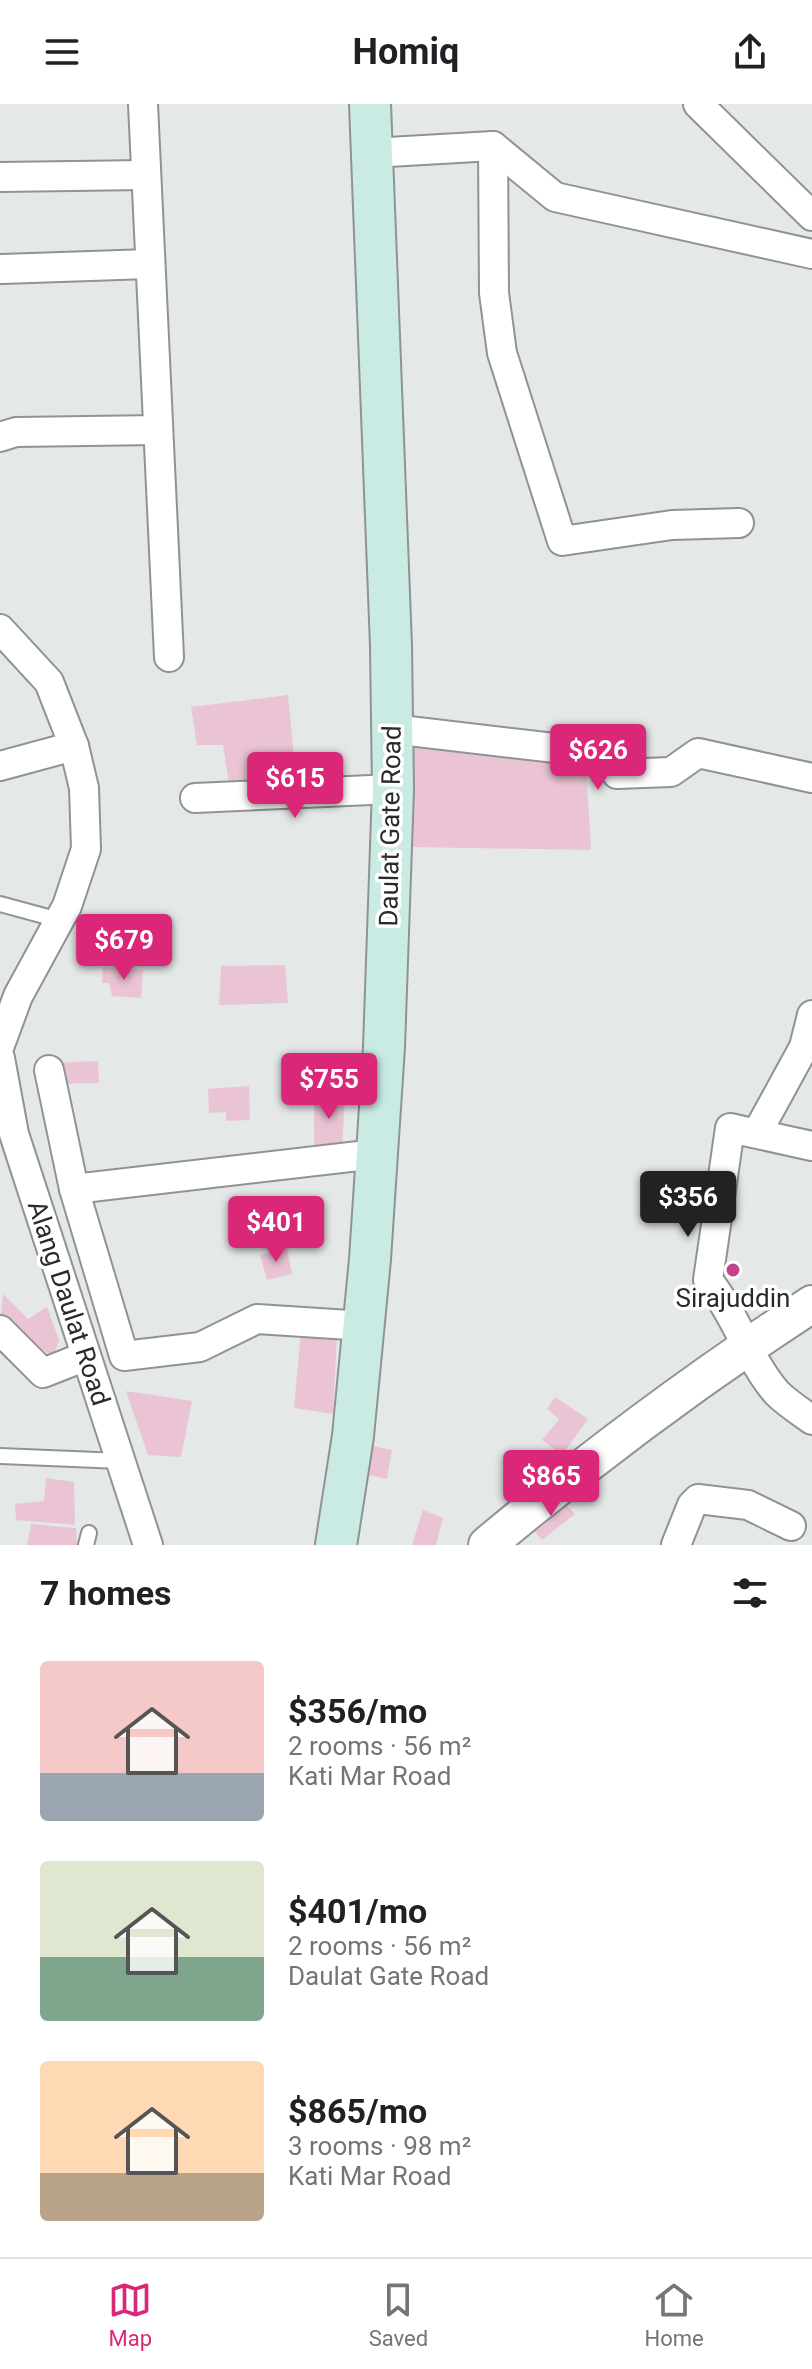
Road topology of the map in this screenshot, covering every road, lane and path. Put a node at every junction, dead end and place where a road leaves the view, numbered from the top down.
1 (143, 104) edge
2 (370, 104) edge
3 (698, 104) edge
4 (493, 146) junction
5 (371, 153) junction
6 (145, 175) junction
7 (0, 177) edge
8 (812, 216) edge
9 (812, 254) edge
10 (149, 264) junction
11 (2, 269) edge
12 (158, 430) junction
13 (0, 437) edge
14 (739, 523) dead end
15 (0, 629) edge
16 (169, 657) dead end
17 (392, 729) junction
18 (74, 746) junction
19 (0, 766) edge
20 (812, 778) edge
21 (393, 789) junction
22 (195, 798) dead end
23 (0, 904) edge
24 (59, 920) junction
25 (811, 1023) edge
26 (0, 1060) edge
27 (49, 1070) dead end
28 (757, 1133) junction
29 (7, 1138) edge
30 (812, 1146) edge
31 (376, 1154) junction
32 (74, 1189) junction
33 (812, 1304) edge
34 (365, 1326) junction
35 (2, 1340) edge
36 (747, 1346) junction
37 (86, 1356) junction
38 (812, 1420) edge
39 (0, 1456) edge
40 (121, 1461) junction
41 (791, 1526) dead end
42 (142, 1543) edge
43 (336, 1545) edge
44 (487, 1545) edge
45 (676, 1545) edge

1 - 6 street
2 - 5 main road, Daulat Gate Road
3 - 8 street
4 - 5 street
4 - 9 street
4 - 14 street
5 - 17 main road, Daulat Gate Road
6 - 7 street
6 - 10 street
10 - 11 street
10 - 12 street
12 - 13 street
12 - 16 street
15 - 18 street, Alang Daulat Road
17 - 20 street
17 - 21 main road, Daulat Gate Road
18 - 19 street
18 - 24 street, Alang Daulat Road
21 - 22 street
21 - 31 main road, Daulat Gate Road
23 - 24 lane
24 - 26 street, Alang Daulat Road
25 - 28 street
26 - 29 street, Alang Daulat Road
27 - 32 street
28 - 30 street
28 - 36 street
29 - 37 street, Alang Daulat Road
31 - 32 street
31 - 34 main road, Daulat Gate Road
32 - 34 street
33 - 36 street
34 - 43 main road, Daulat Gate Road
35 - 37 street
36 - 38 street
36 - 44 street
37 - 40 street, Alang Daulat Road
39 - 40 lane
40 - 42 street, Alang Daulat Road
41 - 45 street

